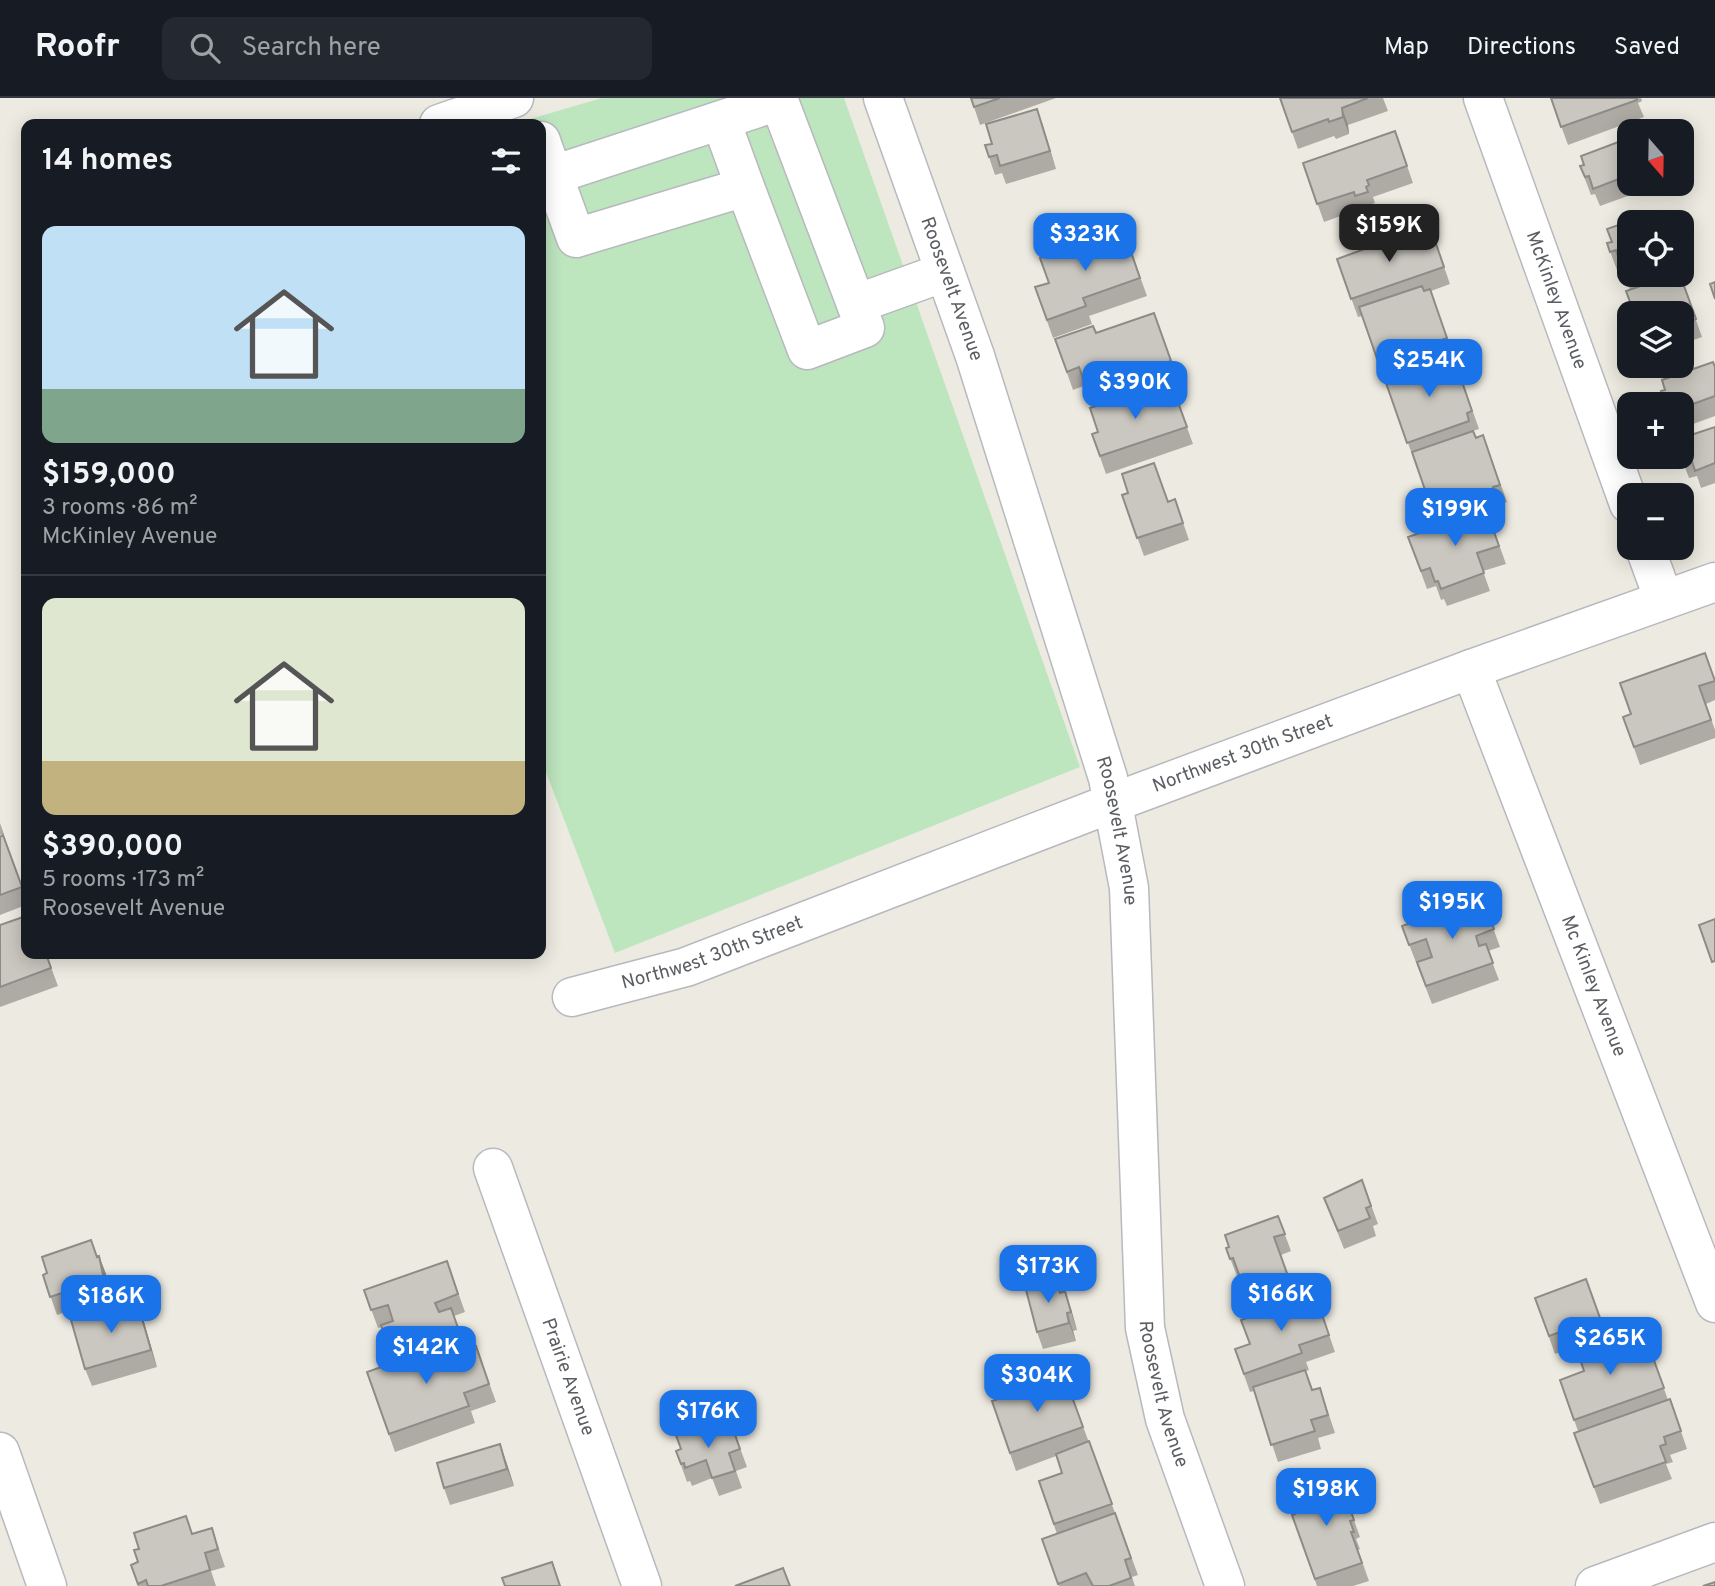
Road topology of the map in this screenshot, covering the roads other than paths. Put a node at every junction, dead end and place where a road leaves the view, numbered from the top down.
1 (514, 98) edge
2 (525, 98) edge
3 (883, 98) edge
4 (1483, 98) edge
5 (453, 119) edge
6 (533, 119) edge
7 (721, 121) junction
8 (547, 158) edge
9 (745, 187) junction
10 (945, 272) junction
11 (856, 304) junction
12 (1621, 483) edge
13 (1649, 560) edge
14 (1715, 582) edge
15 (1664, 600) junction
16 (1471, 669) junction
17 (1112, 803) junction
18 (572, 997) dead end
19 (493, 1168) dead end
20 (1715, 1303) edge
21 (0, 1452) edge
22 (1715, 1542) edge
23 (47, 1586) edge
24 (642, 1586) edge
25 (1225, 1586) edge
26 (1595, 1586) edge

1 - 5 street
2 - 6 street
3 - 10 street, Roosevelt Avenue
4 - 12 street, McKinley Avenue
7 - 8 street
7 - 9 street
7 - 11 street
8 - 9 street
9 - 11 street
10 - 11 street
10 - 17 street, Roosevelt Avenue
13 - 15 street
14 - 15 street, Northwest 30th Street
15 - 16 street, Northwest 30th Street
16 - 17 street, Northwest 30th Street
16 - 20 street, Mc Kinley Avenue
17 - 18 street, Northwest 30th Street
17 - 25 street, Roosevelt Avenue
19 - 24 street, Prairie Avenue
21 - 23 street
22 - 26 street

